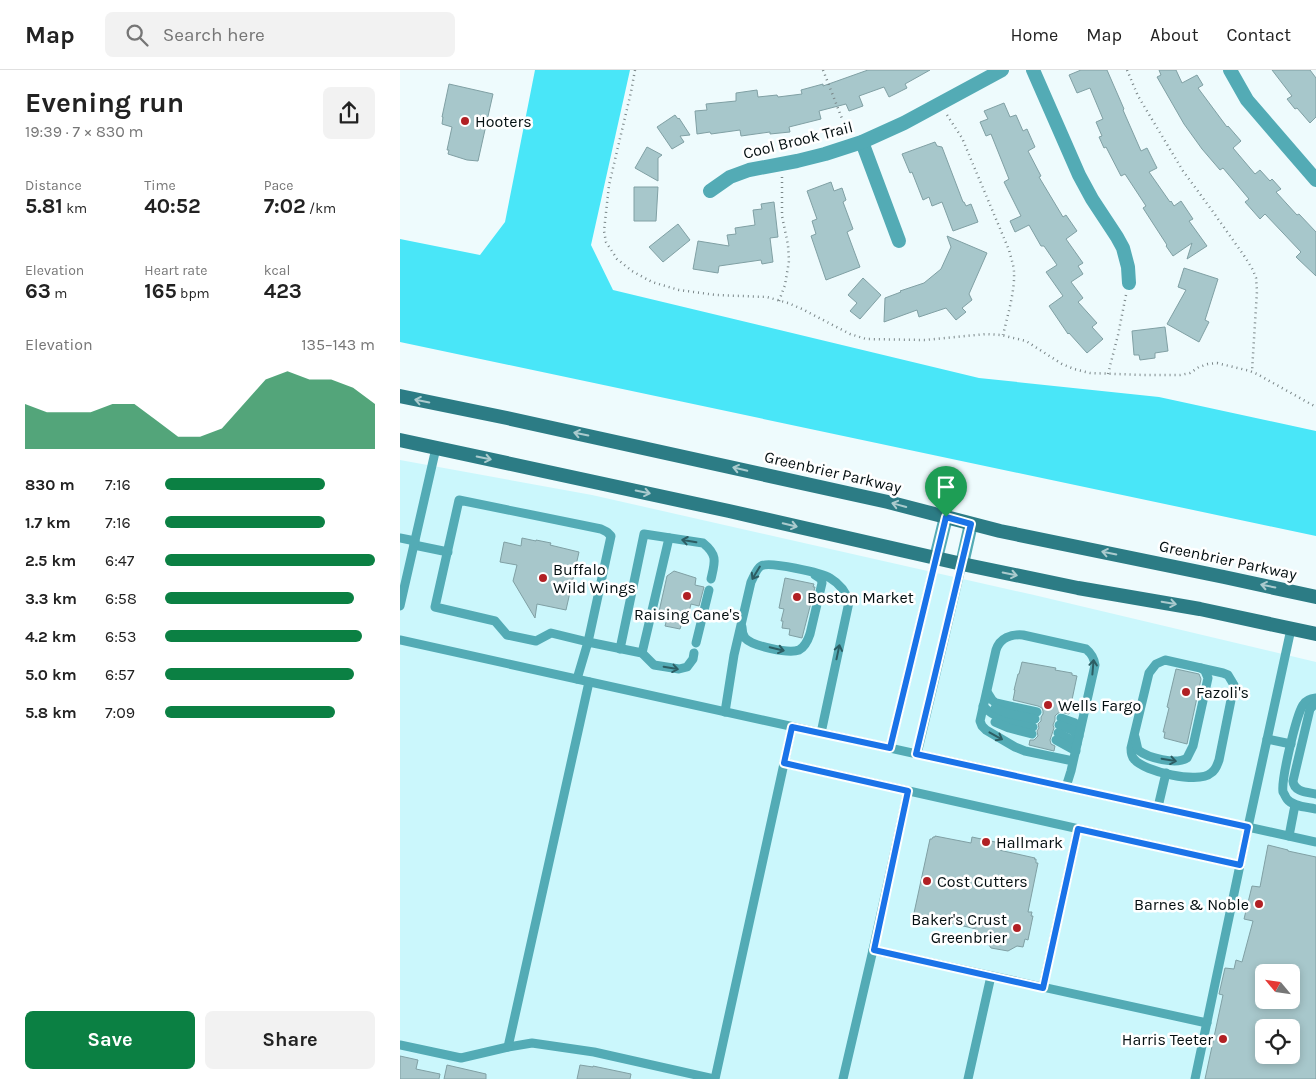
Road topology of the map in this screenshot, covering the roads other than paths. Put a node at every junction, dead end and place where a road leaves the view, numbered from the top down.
1 (1002, 70) edge
2 (1033, 70) edge
3 (1230, 70) edge
4 (858, 144) junction
5 (1316, 180) edge
6 (710, 191) dead end
7 (899, 241) dead end
8 (1128, 283) road end
9 (400, 396) edge
10 (400, 440) edge
11 (436, 448) junction
12 (946, 517) junction
13 (971, 524) junction
14 (400, 538) edge
15 (669, 538) junction
16 (414, 543) junction
17 (448, 552) junction
18 (936, 558) junction
19 (962, 564) junction
20 (810, 572) junction
21 (711, 579) dead end
22 (709, 590) dead end
23 (1316, 597) edge
24 (400, 606) edge
25 (742, 624) junction
26 (1291, 629) junction
27 (1316, 634) edge
28 (400, 640) edge
29 (588, 642) junction
30 (620, 649) junction
31 (642, 653) junction
32 (1201, 668) junction
33 (577, 679) junction
34 (589, 682) junction
35 (1316, 698) edge
36 (984, 703) junction
37 (1316, 703) edge
38 (725, 712) junction
39 (792, 727) junction
40 (821, 733) junction
41 (1134, 735) junction
42 (1267, 739) junction
43 (1078, 740) junction
44 (1291, 744) junction
45 (890, 748) junction
46 (916, 754) junction
47 (1073, 762) junction
48 (784, 763) junction
49 (1166, 773) junction
50 (1066, 787) junction
51 (908, 791) junction
52 (1316, 794) edge
53 (1295, 805) junction
54 (1158, 807) junction
55 (1316, 809) edge
56 (1248, 827) junction
57 (1078, 829) junction
58 (1289, 836) junction
59 (1316, 842) edge
60 (1240, 865) junction
61 (874, 950) junction
62 (991, 976) junction
63 (1043, 988) junction
64 (1207, 1023) junction
65 (400, 1045) edge
66 (508, 1047) junction
67 (715, 1079) edge
68 (843, 1079) edge
69 (968, 1079) edge
70 (1195, 1079) edge

1 - 4 street, Cool Brook Trail
2 - 8 street
3 - 5 street
4 - 6 street, Cool Brook Trail
4 - 7 street
12 -> 9 main road, Greenbrier Parkway
10 - 11 main road
11 - 16 lane
11 -> 18 main road
12 - 13 main road, Greenbrier Parkway
12 - 18 street
13 - 19 street
23 -> 13 main road, Greenbrier Parkway
14 - 16 lane
21 -> 15 lane
15 - 30 lane
15 - 31 lane
16 - 17 lane
16 - 24 lane
17 - 29 lane
17 - 29 lane
18 - 19 main road
18 - 45 lane
19 -> 26 main road
19 - 46 lane
20 -> 25 lane
25 -> 20 lane
40 -> 20 lane
31 -> 22 lane
25 - 38 lane
26 - 27 main road
26 - 42 lane
28 - 33 lane
29 - 30 lane
29 - 33 lane
30 - 31 lane
32 - 41 lane
41 -> 32 lane
32 - 49 lane
33 - 34 lane
34 - 38 lane
34 - 66 lane
35 - 44 lane
36 - 36 lane
43 -> 36 lane
36 -> 47 lane
37 - 52 lane
38 - 39 lane
39 - 40 lane
39 - 48 lane
40 - 45 lane
41 - 49 lane
42 - 44 lane
42 - 56 lane
43 - 43 lane
43 - 47 lane
44 - 53 lane
45 - 46 lane
46 - 50 lane
47 - 50 lane
48 - 51 lane
48 - 67 lane
49 - 54 lane
50 - 54 lane
51 - 57 lane
51 - 61 lane
53 - 55 lane
53 - 58 lane
54 - 56 lane
56 - 58 lane
56 - 60 lane
57 - 60 lane
57 - 63 lane
58 - 59 lane
60 - 64 lane
61 - 62 lane
61 - 68 lane
62 - 63 lane
62 - 69 lane
63 - 64 lane
64 - 70 lane
65 - 66 lane
66 - 67 lane

